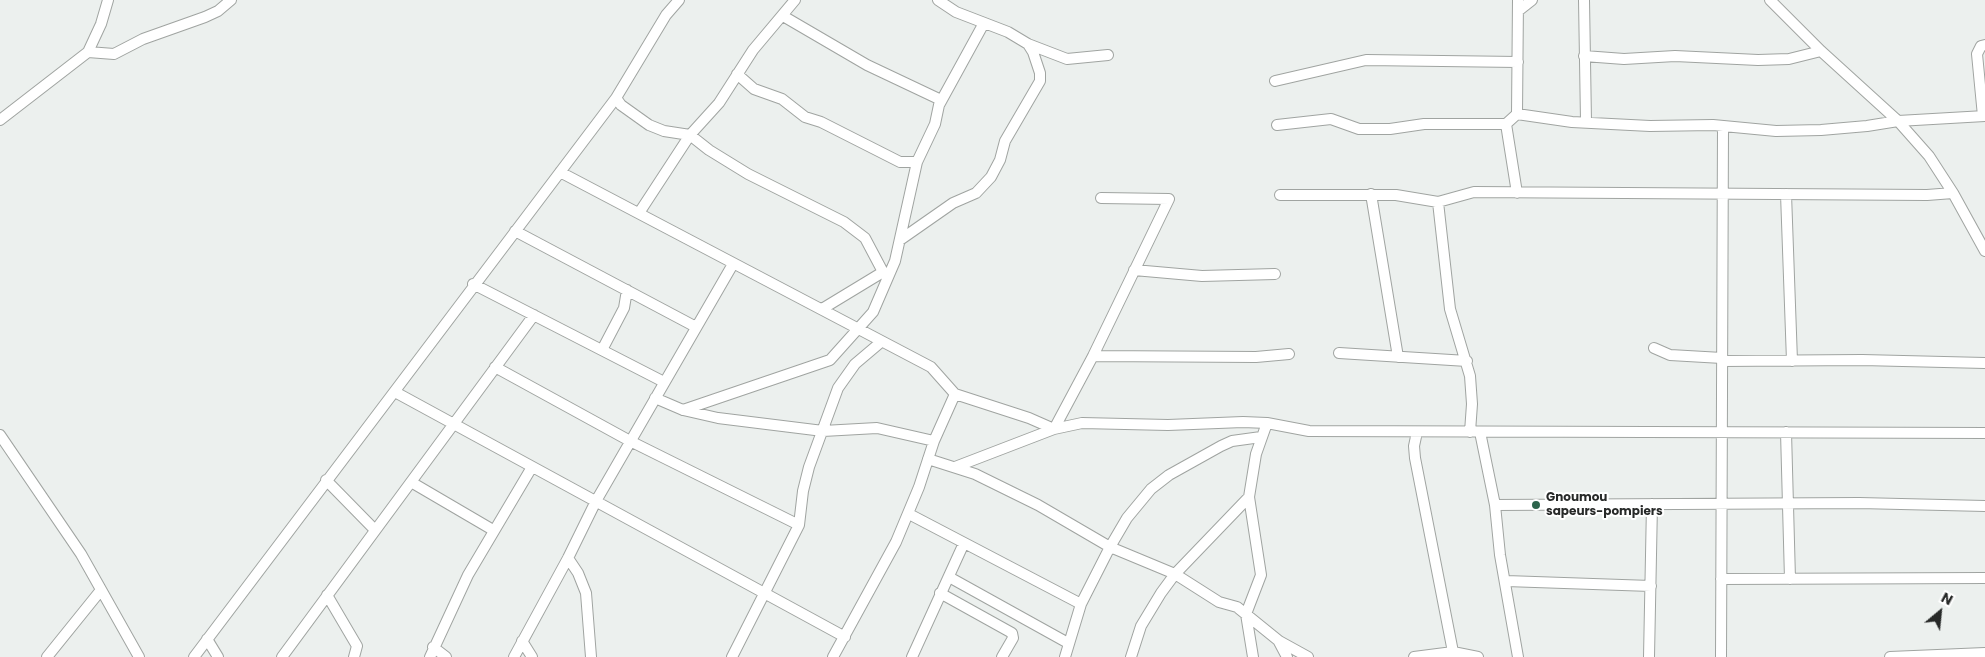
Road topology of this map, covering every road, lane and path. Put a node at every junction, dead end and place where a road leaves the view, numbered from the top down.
1 (108, 0) edge
2 (231, 0) edge
3 (679, 0) edge
4 (795, 0) edge
5 (938, 0) edge
6 (1518, 0) edge
7 (1532, 0) edge
8 (1584, 0) edge
9 (1770, 0) edge
10 (1518, 11) junction
11 (783, 16) junction
12 (984, 23) junction
13 (1028, 44) junction
14 (1985, 45) edge
15 (1822, 51) junction
16 (88, 52) junction
17 (1108, 55) dead end
18 (1584, 56) junction
19 (1518, 62) junction
20 (737, 74) junction
21 (1275, 81) dead end
22 (616, 98) junction
23 (941, 100) junction
24 (1517, 114) junction
25 (1984, 116) edge
26 (0, 120) edge
27 (1586, 121) junction
28 (1898, 121) junction
29 (1506, 124) junction
30 (1277, 125) dead end
31 (1723, 126) junction
32 (690, 134) junction
33 (917, 162) junction
34 (560, 172) junction
35 (1517, 193) junction
36 (1953, 193) junction
37 (1371, 194) junction
38 (1723, 194) junction
39 (1786, 194) junction
40 (1280, 195) dead end
41 (1101, 198) dead end
42 (1438, 202) junction
43 (638, 213) junction
44 (515, 231) junction
45 (900, 240) junction
46 (1985, 251) edge
47 (733, 264) junction
48 (1134, 270) junction
49 (886, 274) junction
50 (1275, 274) dead end
51 (473, 284) junction
52 (627, 290) junction
53 (822, 309) junction
54 (534, 315) junction
55 (696, 327) junction
56 (860, 328) junction
57 (881, 342) junction
58 (1654, 348) dead end
59 (602, 350) junction
60 (1339, 353) dead end
61 (1290, 354) dead end
62 (1093, 356) junction
63 (1398, 357) junction
64 (1722, 360) junction
65 (1792, 360) junction
66 (1467, 361) junction
67 (1985, 363) edge
68 (496, 367) junction
69 (664, 382) junction
70 (395, 392) junction
71 (956, 394) junction
72 (655, 398) junction
73 (683, 410) junction
74 (1267, 423) junction
75 (454, 424) junction
76 (1054, 429) junction
77 (823, 431) junction
78 (1417, 432) junction
79 (1475, 432) junction
80 (1722, 432) junction
81 (1786, 432) junction
82 (1985, 433) edge
83 (0, 435) edge
84 (1261, 437) junction
85 (630, 441) junction
86 (934, 442) junction
87 (928, 459) junction
88 (532, 467) junction
89 (954, 467) junction
90 (326, 480) junction
91 (411, 482) junction
92 (1250, 497) junction
93 (596, 501) junction
94 (1722, 503) junction
95 (1788, 503) junction
96 (1652, 504) junction
97 (1495, 505) junction
98 (1985, 506) edge
99 (909, 514) junction
100 (798, 526) junction
101 (375, 530) junction
102 (493, 530) junction
103 (964, 543) junction
104 (1110, 547) junction
105 (568, 558) junction
106 (1175, 574) junction
107 (949, 577) junction
108 (1985, 578) edge
109 (1721, 579) junction
110 (1790, 579) junction
111 (1506, 581) junction
112 (1651, 586) junction
113 (101, 590) junction
114 (763, 592) junction
115 (940, 594) junction
116 (327, 595) junction
117 (1081, 604) junction
118 (1246, 614) junction
119 (846, 636) junction
120 (207, 639) junction
121 (522, 641) junction
122 (1279, 641) junction
123 (1068, 643) junction
124 (431, 652) edge
125 (1453, 652) junction
126 (1985, 653) edge
127 (47, 657) edge
128 (139, 657) edge
129 (194, 657) edge
130 (218, 657) edge
131 (282, 657) edge
132 (354, 657) edge
133 (446, 657) edge
134 (514, 657) edge
135 (532, 657) edge
136 (591, 657) edge
137 (732, 657) edge
138 (833, 657) edge
139 (912, 657) edge
140 (1002, 657) edge
141 (1065, 657) edge
142 (1131, 657) edge
143 (1253, 657) edge
144 (1287, 657) edge
145 (1308, 657) edge
146 (1414, 657) edge
147 (1478, 657) edge
148 (1518, 657) edge
149 (1650, 657) edge
150 (1721, 657) edge
151 (1890, 657) edge

1 - 16 street
2 - 16 street
3 - 22 street
4 - 11 street
5 - 12 street
6 - 10 street
7 - 10 street
8 - 18 street
9 - 15 street
10 - 19 street
11 - 20 street
11 - 23 street
12 - 13 street
12 - 23 street
13 - 17 street
13 - 45 street
14 - 25 street
15 - 18 street
15 - 28 street
16 - 26 street
18 - 27 street
19 - 21 street
19 - 24 street
20 - 32 street
20 - 33 street
22 - 32 street
22 - 34 street
23 - 33 street
24 - 27 street
24 - 29 street
25 - 28 street
27 - 31 street
28 - 31 street
28 - 36 street
29 - 30 street
29 - 35 street
31 - 38 street
32 - 43 street
32 - 49 street
33 - 45 street
34 - 43 street
34 - 44 street
35 - 38 street
35 - 42 street
36 - 39 street
36 - 46 street
37 - 40 street
37 - 42 street
37 - 63 street
38 - 39 street
38 - 64 street
39 - 65 street
41 - 48 street
42 - 66 street
43 - 47 street
44 - 51 street
44 - 52 street
45 - 49 street
47 - 53 street
47 - 55 street
48 - 50 street
48 - 62 street
49 - 53 street
49 - 56 street
51 - 54 street
51 - 70 street
52 - 55 street
52 - 59 street
53 - 56 street
54 - 59 street
54 - 68 street
55 - 69 street
56 - 57 street
56 - 73 street
57 - 71 street
57 - 77 street
58 - 64 street
59 - 69 street
60 - 63 street
61 - 62 street
62 - 76 street
63 - 66 street
64 - 65 street
64 - 80 street
65 - 67 street
66 - 79 street
68 - 75 street
68 - 85 street
69 - 72 street
70 - 75 street
70 - 90 street
71 - 76 street
71 - 86 street
72 - 73 street
72 - 85 street
73 - 77 street
74 - 76 street
74 - 78 street
74 - 84 street
75 - 88 street
75 - 91 street
76 - 89 street
77 - 86 street
77 - 100 street
78 - 79 street
78 - 125 street
79 - 80 street
79 - 97 street
80 - 81 street
80 - 94 street
81 - 82 street
81 - 95 street
83 - 113 street
84 - 92 street
84 - 104 street
85 - 93 street
85 - 100 street
86 - 87 street
87 - 89 street
87 - 99 street
88 - 93 street
88 - 102 street
89 - 104 street
90 - 101 street
90 - 120 street
91 - 101 street
91 - 102 street
92 - 106 street
92 - 118 street
93 - 105 street
93 - 114 street
94 - 95 street
94 - 96 street
94 - 109 street
95 - 98 street
95 - 110 street
96 - 97 street
96 - 112 street
97 - 111 street
99 - 103 street
99 - 119 street
100 - 114 street
101 - 116 street
102 - 124 street
103 - 107 street
103 - 117 street
104 - 106 street
104 - 117 street
105 - 121 street
105 - 136 street
106 - 118 street
106 - 142 street
107 - 115 street
107 - 123 street
108 - 110 street
109 - 110 street
109 - 150 street
111 - 112 street
111 - 148 street
112 - 149 street
113 - 127 street
113 - 128 street
114 - 119 street
114 - 137 street
115 - 139 street
115 - 140 street
116 - 131 street
116 - 132 street
117 - 123 street
118 - 122 street
118 - 143 street
119 - 138 street
120 - 129 street
120 - 130 street
121 - 134 street
121 - 135 street
122 - 144 street
122 - 145 street
123 - 141 street
124 - 133 street
125 - 146 street
125 - 147 street
126 - 151 street

